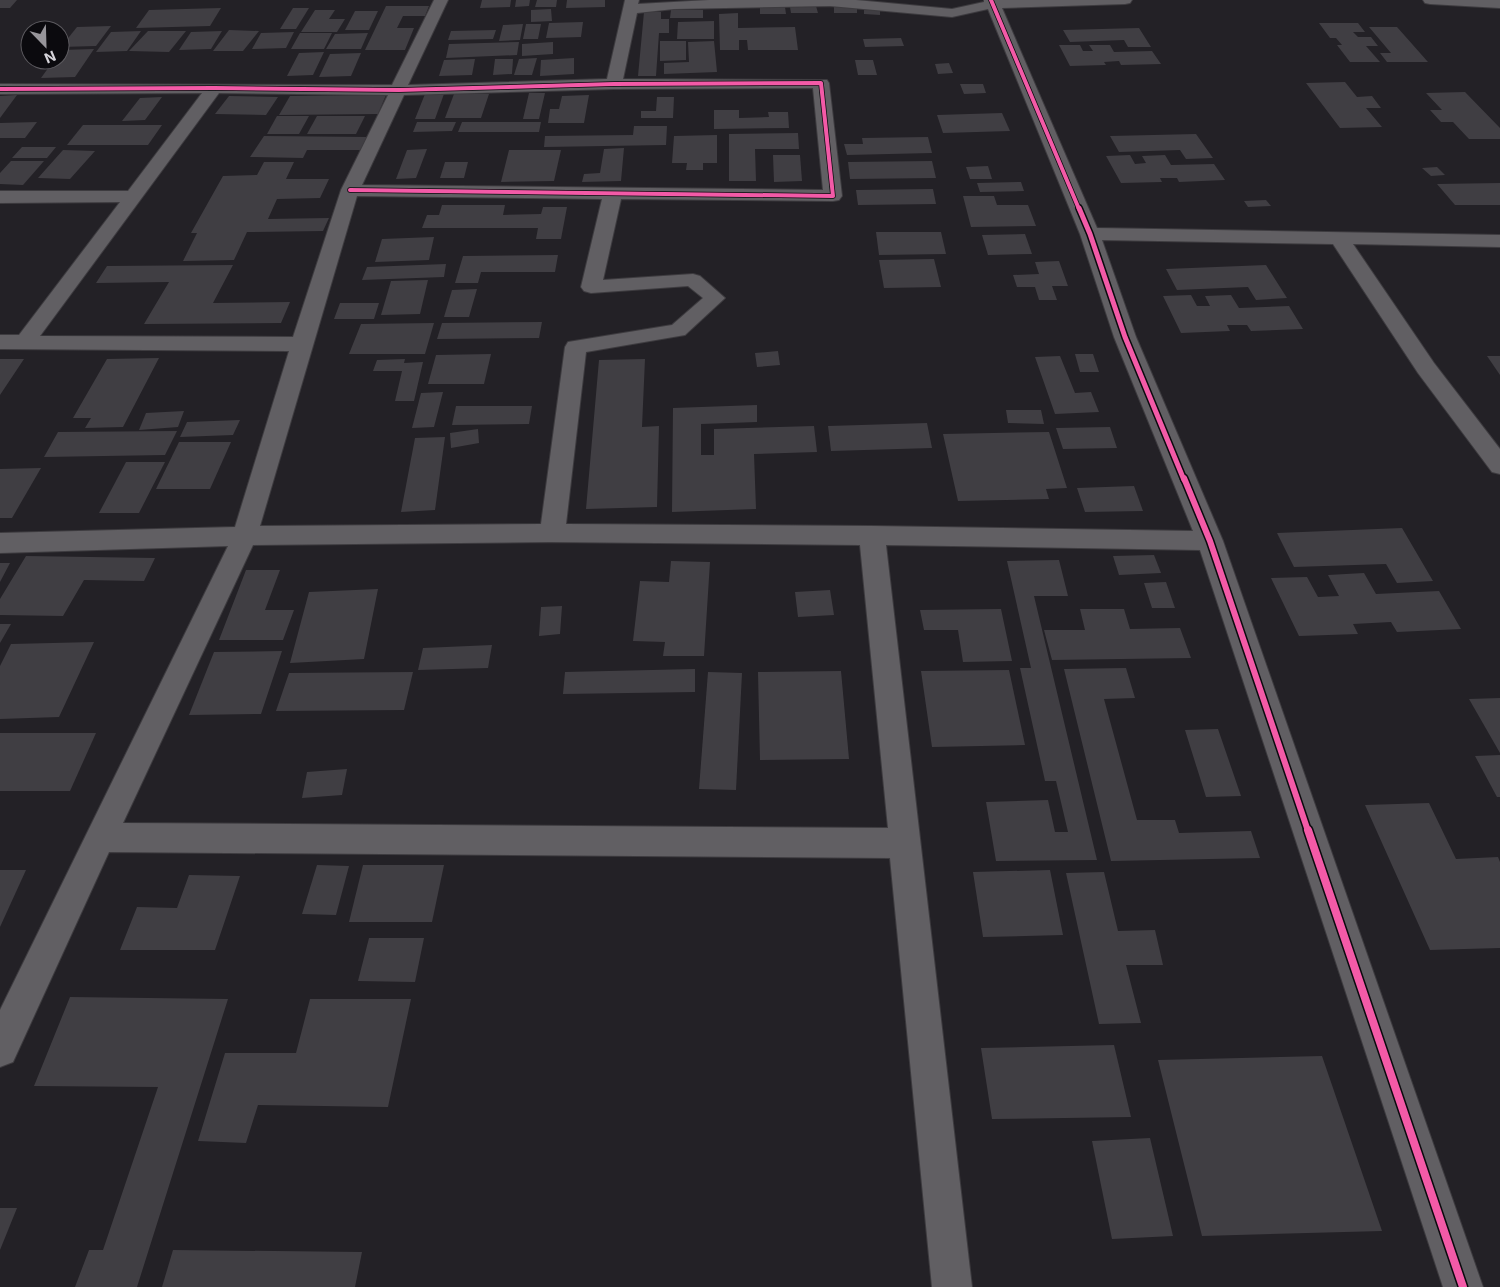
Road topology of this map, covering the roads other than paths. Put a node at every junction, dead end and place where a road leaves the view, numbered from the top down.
1 (441, 0) edge
2 (1125, 0) edge
3 (1430, 0) edge
4 (830, 1) edge
5 (992, 2) edge
6 (631, 4) edge
7 (1500, 4) edge
8 (614, 84) junction
9 (214, 88) junction
10 (0, 89) edge
11 (398, 90) junction
12 (350, 190) junction
13 (613, 193) junction
14 (132, 196) junction
15 (0, 197) edge
16 (1090, 234) junction
17 (1339, 238) junction
18 (1500, 242) edge
19 (0, 342) edge
20 (24, 342) junction
21 (302, 344) junction
22 (1500, 466) edge
23 (552, 534) junction
24 (872, 535) junction
25 (245, 536) junction
26 (1210, 541) junction
27 (0, 543) edge
28 (100, 836) junction
29 (906, 843) junction
30 (0, 1049) edge
31 (952, 1287) edge
32 (1464, 1287) edge

1 - 11 street
2 - 5 street
3 - 7 street
4 - 5 street
4 - 6 street
5 - 16 street
6 - 8 street
8 - 11 street
8 - 13 street
9 - 10 street
9 - 11 street
9 - 14 street
11 - 12 street
12 - 13 street
12 - 21 street
13 - 23 street
14 - 15 street
14 - 20 street
16 - 17 street
16 - 26 street
17 - 18 street
17 - 22 street
19 - 20 street
20 - 21 street
21 - 25 street
23 - 24 street
23 - 25 street
24 - 26 street
24 - 29 street
25 - 27 street
25 - 28 street
26 - 32 street
28 - 29 street
28 - 30 street
29 - 31 street

